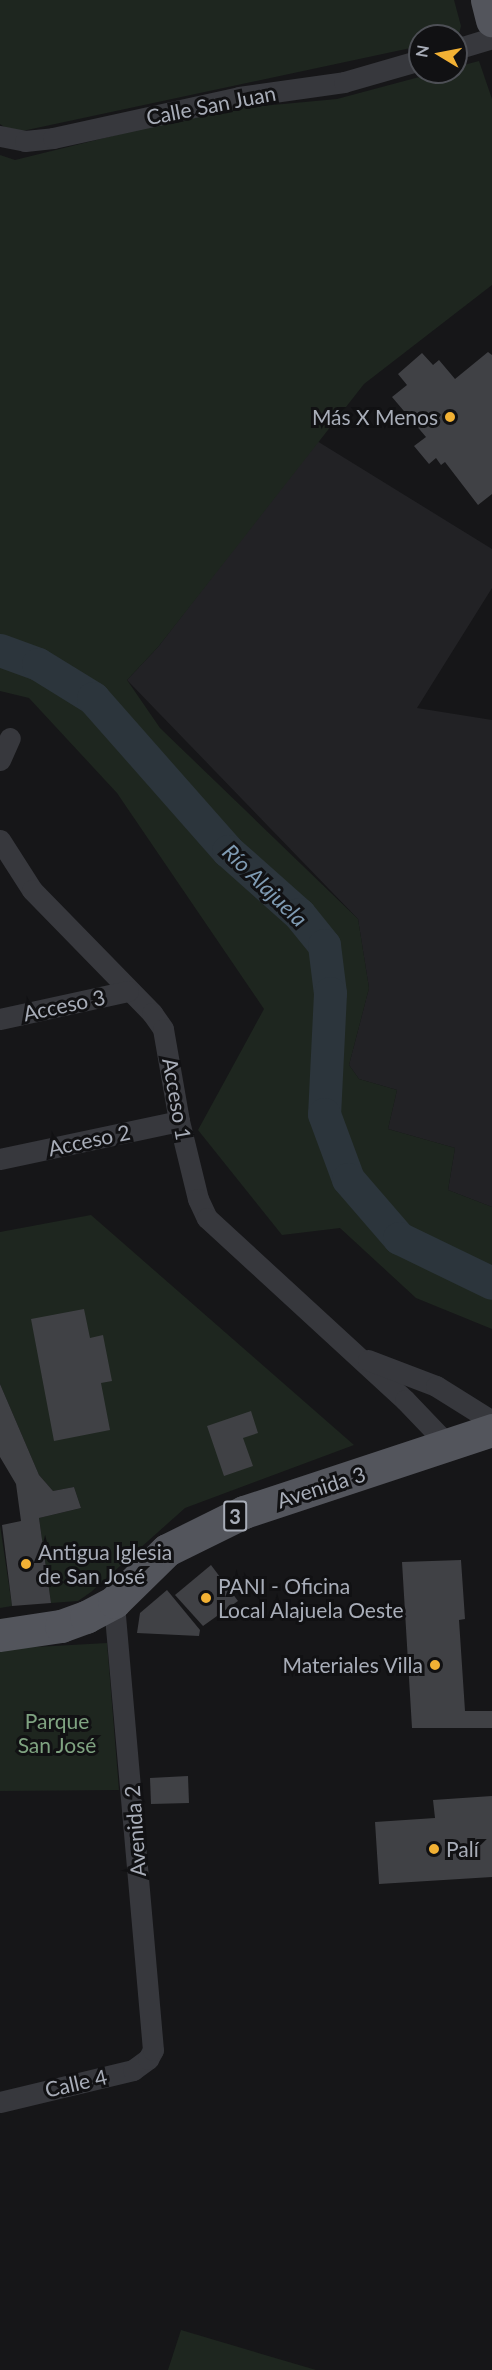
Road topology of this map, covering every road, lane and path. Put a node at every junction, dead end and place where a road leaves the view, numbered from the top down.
1 (487, 0) edge
2 (492, 20) edge
3 (492, 38) edge
4 (468, 45) edge
5 (408, 63) edge
6 (0, 136) edge
7 (10, 738) dead end
8 (0, 760) edge
9 (0, 840) edge
10 (128, 991) junction
11 (0, 1019) edge
12 (179, 1120) junction
13 (0, 1159) edge
14 (353, 1354) junction
15 (492, 1421) edge
16 (492, 1430) edge
17 (448, 1446) junction
18 (114, 1602) junction
19 (0, 1635) edge
20 (148, 2059) joint
21 (0, 2102) edge

1 - 2 main road
3 - 4 street
5 - 6 street, Calle San Juan
7 - 8 street
9 - 10 street, Acceso 1
10 - 11 street, Acceso 3
10 - 12 street, Acceso 1
12 - 13 street, Acceso 2
12 - 14 street, Acceso 1
14 - 15 street, Acceso 1
14 - 17 street, Acceso 1
16 - 17 main road, Avenida 3 / 3
17 - 18 main road, Avenida 3 / 3
18 - 19 main road, Avenida 3 / 3
18 - 20 street, Avenida 2
20 - 21 street, Calle 4

